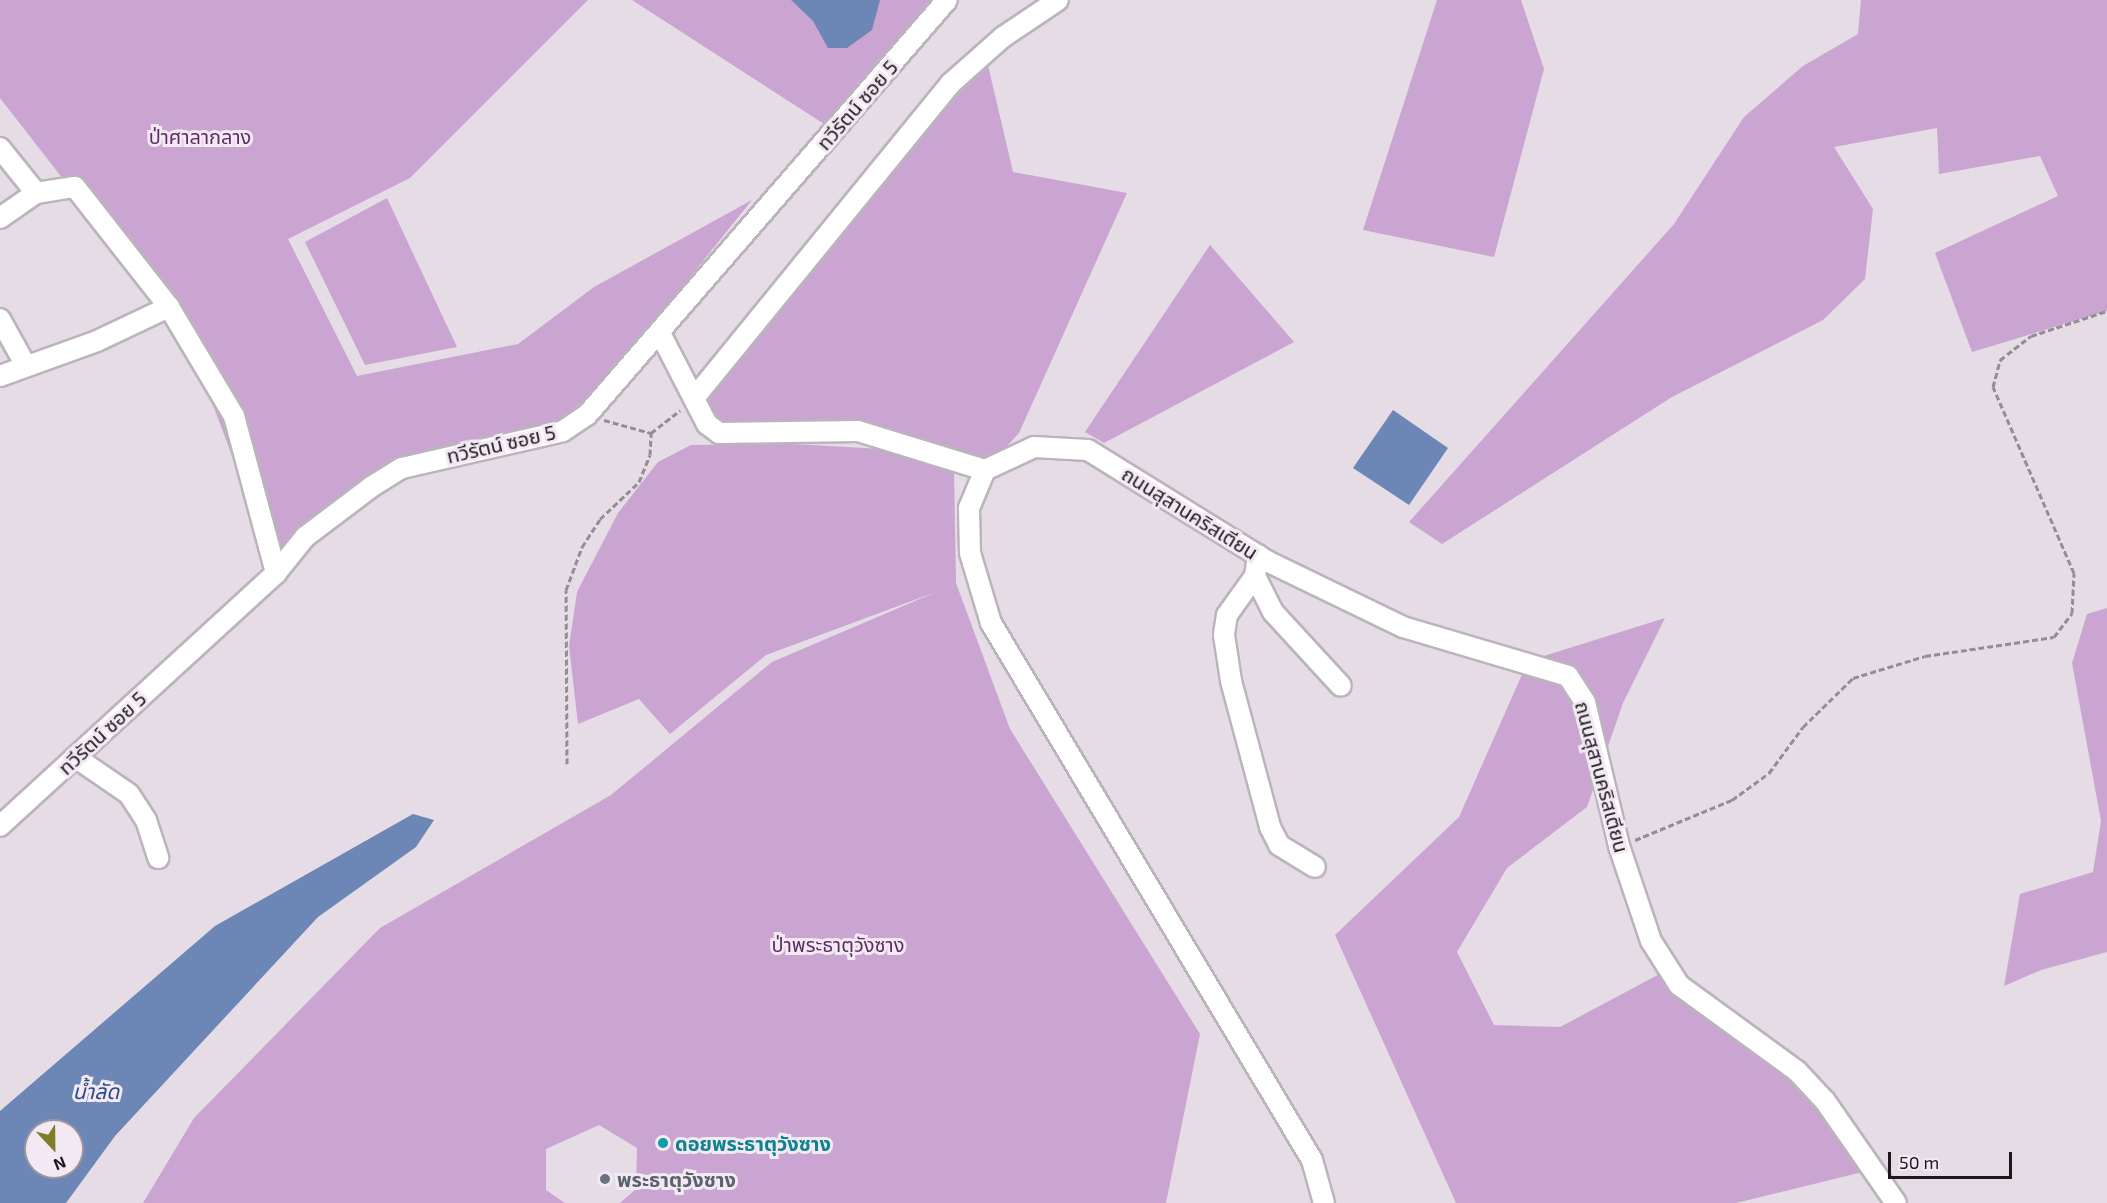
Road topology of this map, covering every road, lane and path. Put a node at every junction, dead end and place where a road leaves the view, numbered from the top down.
1 (947, 0) edge
2 (1058, 0) edge
3 (0, 147) edge
4 (36, 193) junction
5 (0, 218) edge
6 (169, 307) junction
7 (2107, 311) edge
8 (0, 319) edge
9 (661, 335) junction
10 (26, 366) junction
11 (0, 376) edge
12 (695, 397) junction
13 (587, 415) junction
14 (651, 433) junction
15 (986, 470) junction
16 (1258, 555) junction
17 (276, 573) junction
18 (1255, 576) junction
19 (1341, 686) dead end
20 (75, 757) junction
21 (567, 764) dead end
22 (0, 826) edge
23 (1619, 846) junction
24 (158, 858) dead end
25 (1315, 867) dead end
26 (1324, 1203) edge
27 (1896, 1203) edge

1 - 9 street, ทวีรัตน์ ซอย 5
2 - 12 street
3 - 4 street
4 - 5 street
4 - 6 street
6 - 10 street
6 - 17 street
7 - 23 path
8 - 10 street
9 - 12 street
9 - 13 street, ทวีรัตน์ ซอย 5
10 - 11 street
12 - 14 path
12 - 15 street
13 - 14 path
13 - 17 street, ทวีรัตน์ ซอย 5
14 - 21 path
15 - 16 street, ถนนสุสานคริสเตียน
15 - 26 street
16 - 18 street
16 - 23 street, ถนนสุสานคริสเตียน
17 - 20 street, ทวีรัตน์ ซอย 5
18 - 19 street
18 - 25 street
20 - 22 street, ทวีรัตน์ ซอย 5
20 - 24 street
23 - 27 street, ถนนสุสานคริสเตียน

